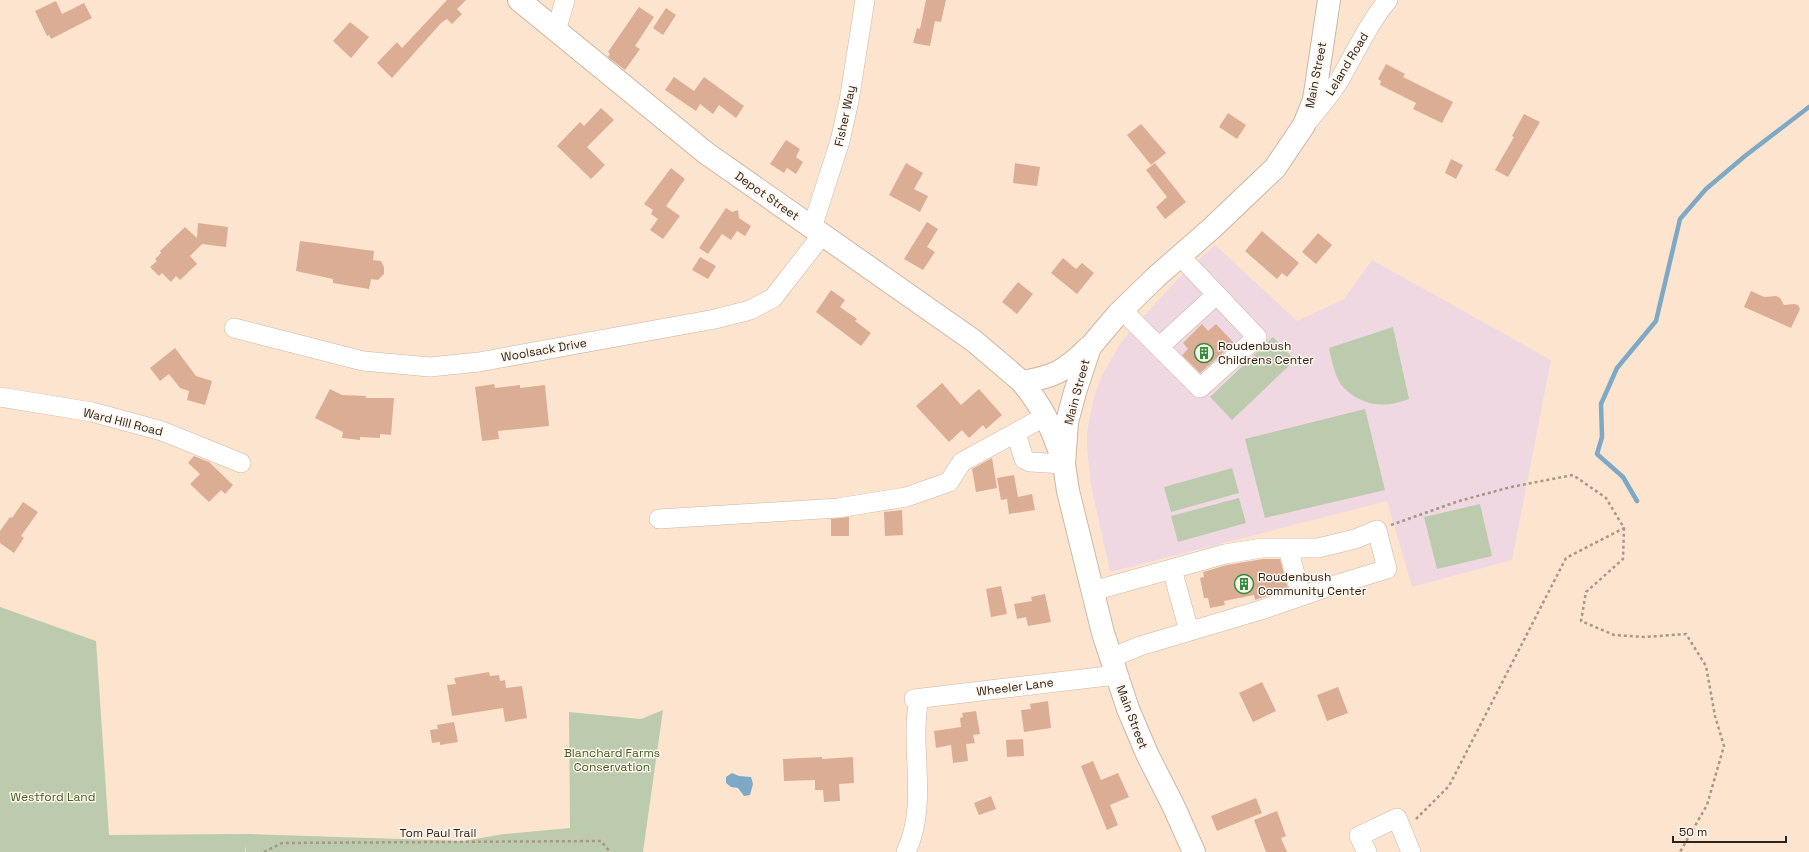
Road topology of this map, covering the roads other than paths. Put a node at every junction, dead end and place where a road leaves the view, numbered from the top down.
1 (519, 0) edge
2 (565, 0) edge
3 (865, 0) edge
4 (1328, 0) edge
5 (1388, 0) edge
6 (556, 30) junction
7 (1304, 126) junction
8 (817, 232) junction
9 (1180, 256) junction
10 (1216, 295) junction
11 (1122, 310) junction
12 (234, 328) dead end
13 (1090, 347) junction
14 (1159, 347) junction
15 (1022, 382) junction
16 (0, 397) edge
17 (1046, 416) junction
18 (1016, 433) junction
19 (241, 463) dead end
20 (1064, 464) junction
21 (659, 519) dead end
22 (1288, 548) junction
23 (1172, 569) junction
24 (1093, 591) junction
25 (1301, 596) junction
26 (1189, 631) junction
27 (1114, 666) junction
28 (906, 852) edge
29 (1194, 852) edge
30 (1367, 852) edge
31 (1411, 852) edge

1 - 6 main road, Depot Street
2 - 6 street
3 - 8 street, Fisher Way
4 - 7 main road, Main Street
5 - 7 street, Leland Road
6 - 8 main road, Depot Street
7 - 9 main road, Main Street
8 - 12 street, Woolsack Drive
8 - 15 main road, Depot Street
9 - 10 street
9 - 11 main road, Main Street
10 - 14 street
10 - 14 street
11 - 13 main road, Main Street
11 - 14 street
13 - 15 main road
13 - 20 main road, Main Street
15 - 17 main road, Depot Street
16 - 19 street, Ward Hill Road
17 - 18 street
17 - 20 main road, Depot Street
18 - 20 street
18 - 21 street
20 - 24 main road, Main Street
22 - 23 street
22 - 25 street
22 - 25 street, Wheeler Lane
23 - 24 street
23 - 26 street
24 - 27 main road, Main Street
25 - 26 street, Wheeler Lane
26 - 27 street, Wheeler Lane
27 - 28 street, Wheeler Lane
27 - 29 main road, Main Street
30 - 31 street

